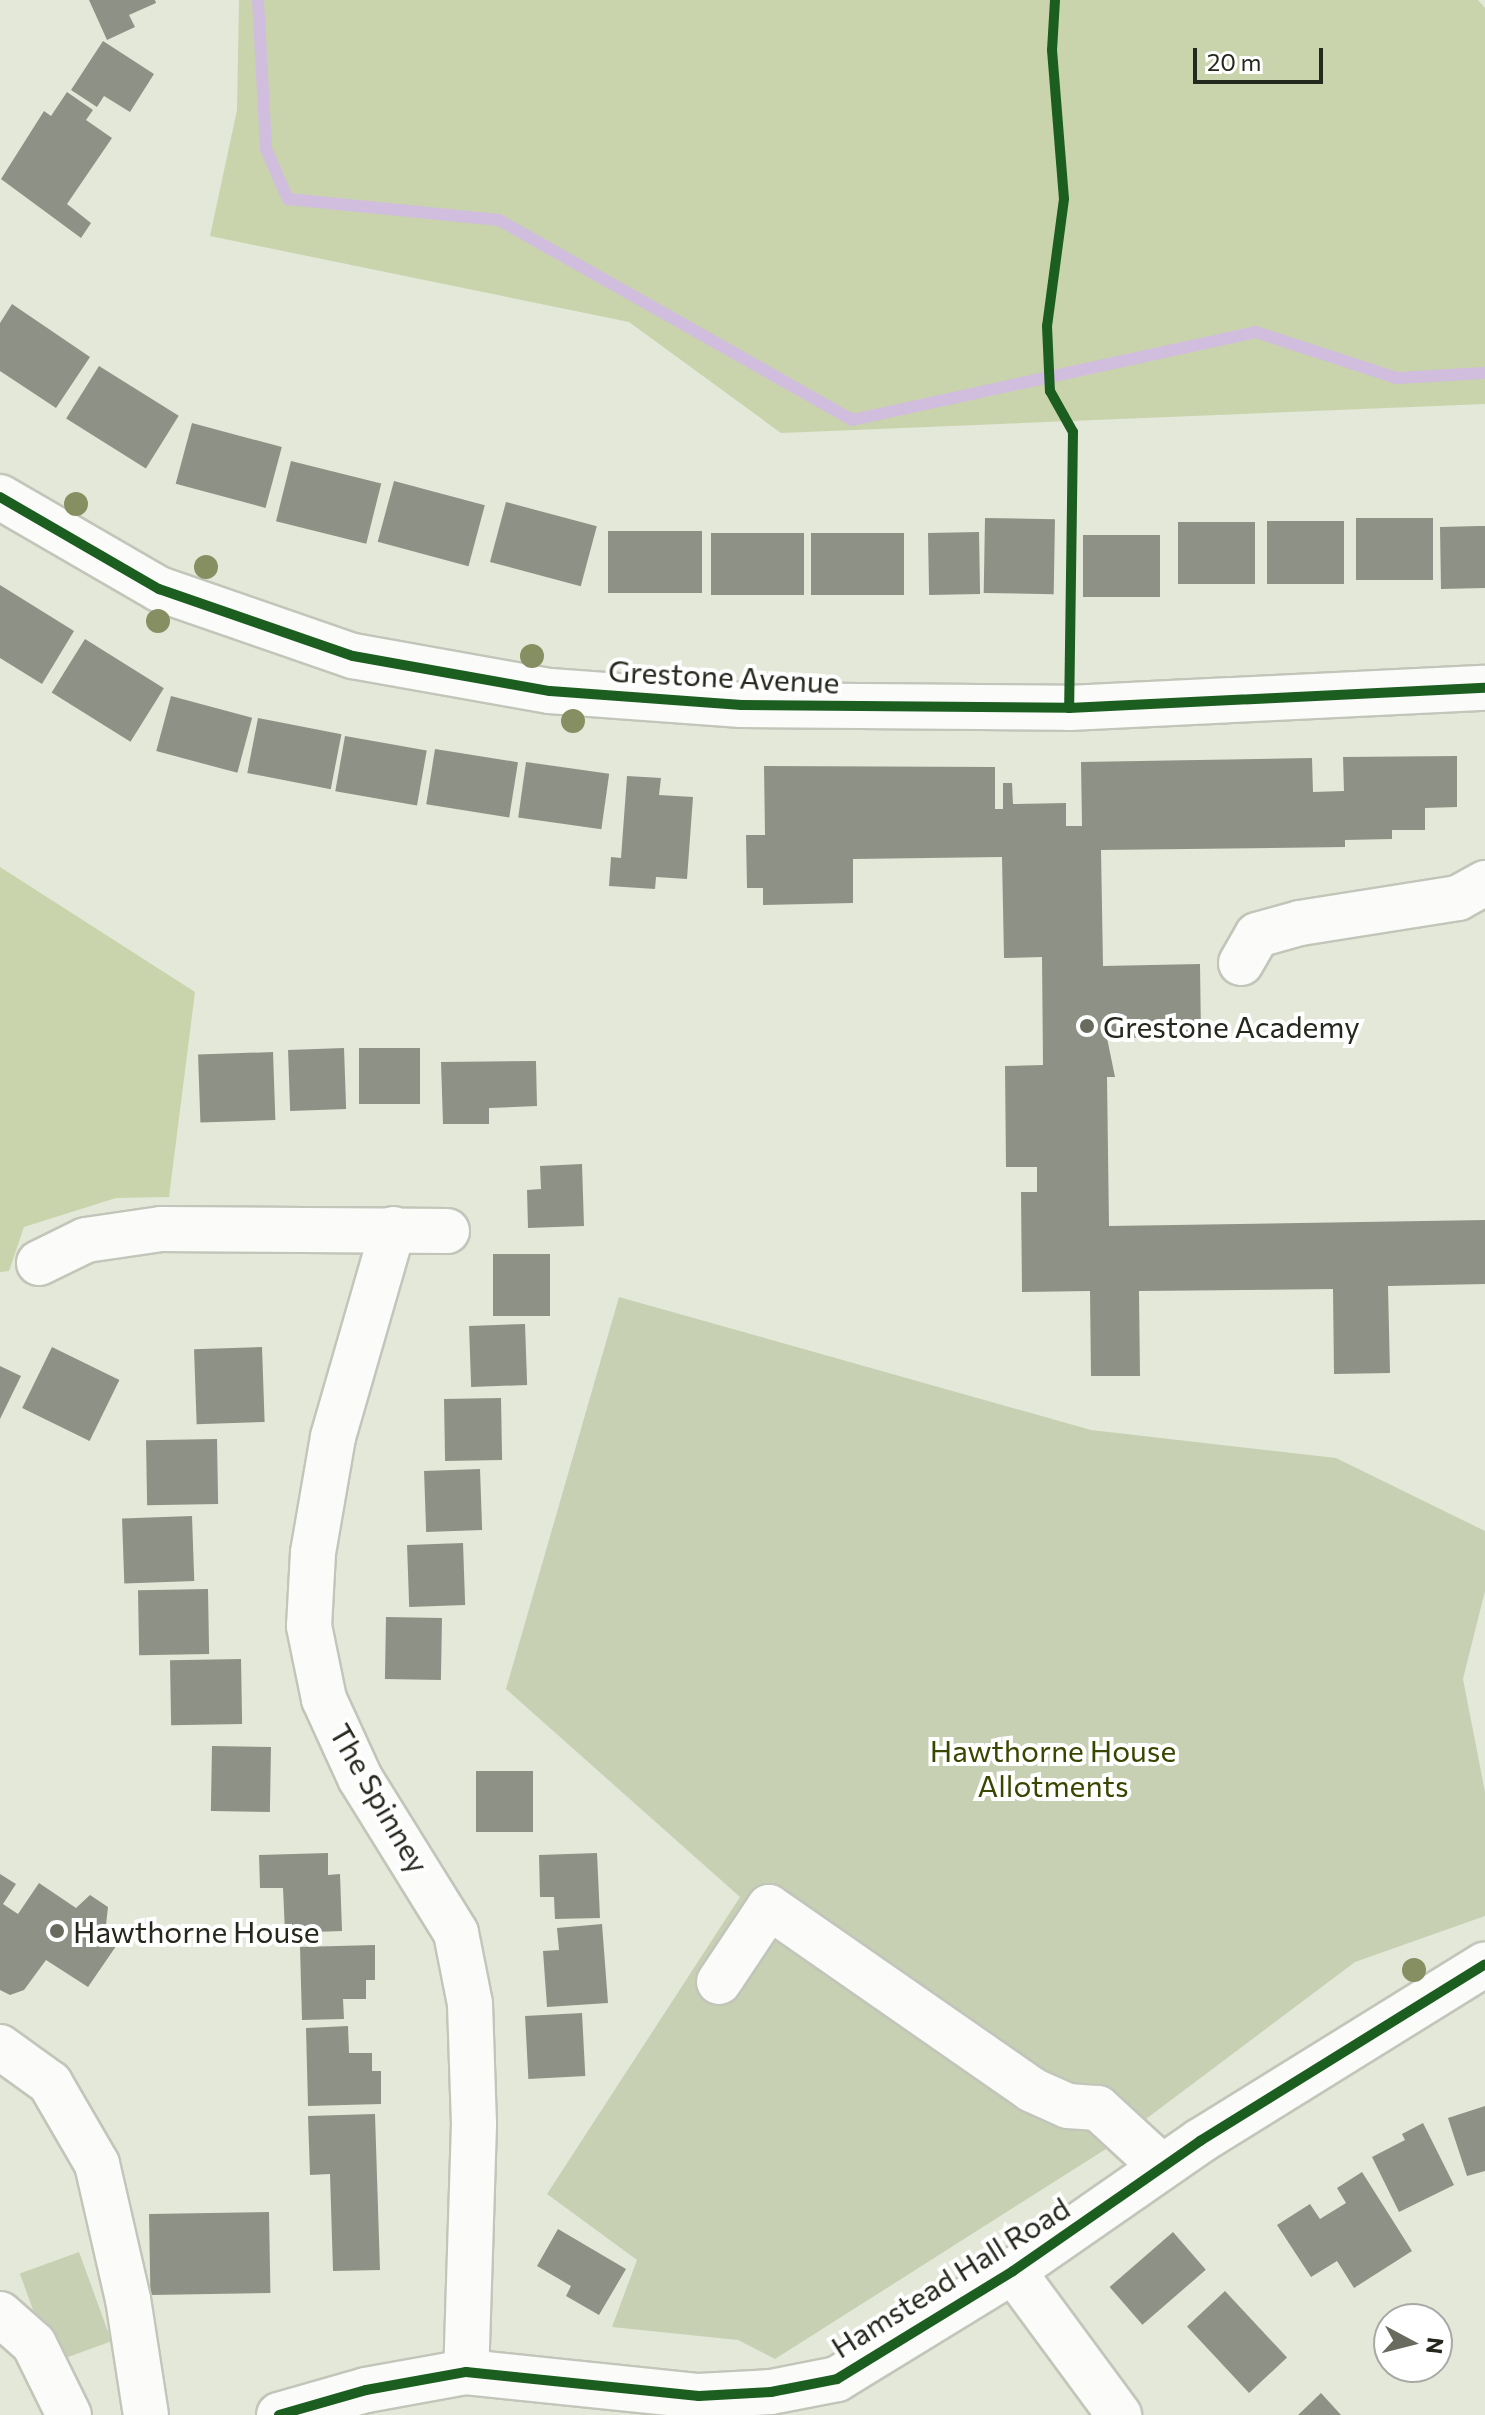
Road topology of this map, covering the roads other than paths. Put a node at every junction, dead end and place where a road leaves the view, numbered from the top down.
1 (0, 497) edge
2 (1485, 688) edge
3 (1485, 883) edge
4 (1241, 963) dead end
5 (393, 1229) junction
6 (447, 1231) dead end
7 (39, 1263) dead end
8 (1485, 1964) edge
9 (719, 1982) dead end
10 (0, 2047) edge
11 (1161, 2166) junction
12 (1013, 2271) junction
13 (0, 2314) edge
14 (466, 2372) junction
15 (370, 2402) edge
16 (69, 2415) edge
17 (146, 2415) edge
18 (279, 2415) edge
19 (1119, 2415) edge

1 - 2 street, Grestone Avenue
3 - 4 street
5 - 6 street
5 - 7 street
5 - 14 street, The Spinney
8 - 11 street, Hamstead Hall Road
9 - 11 street
10 - 17 street
11 - 12 street, Hamstead Hall Road
12 - 14 street, Hamstead Hall Road
12 - 19 street
13 - 16 street
14 - 15 street, Hamstead Hall Road
15 - 18 street, Hamstead Hall Road

